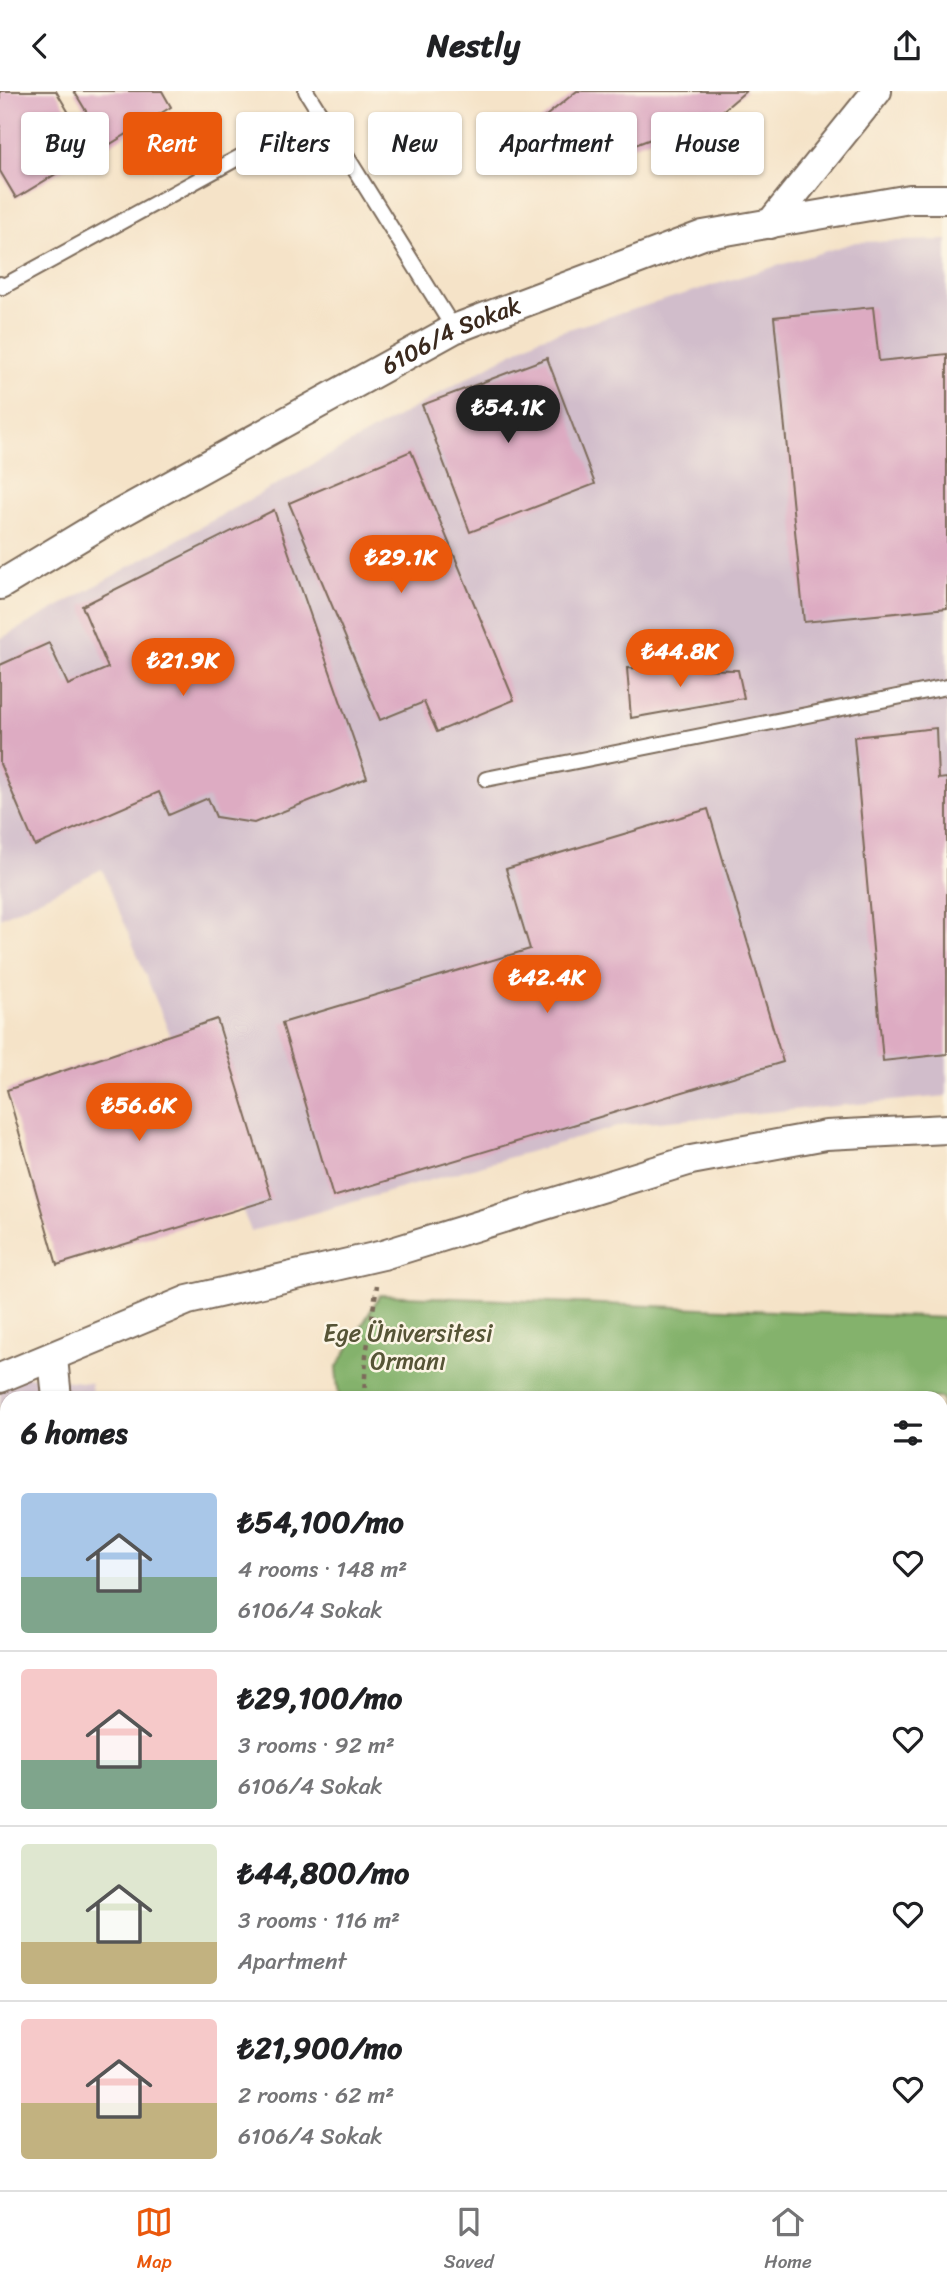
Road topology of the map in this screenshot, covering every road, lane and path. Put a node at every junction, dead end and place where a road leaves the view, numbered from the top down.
1 (306, 91) edge
2 (877, 91) edge
3 (319, 112) edge
4 (236, 159) edge
5 (354, 168) edge
6 (947, 199) edge
7 (770, 224) junction
8 (0, 284) edge
9 (454, 330) junction
10 (0, 585) edge
11 (947, 687) edge
12 (486, 779) dead end
13 (947, 1129) edge
14 (383, 1255) junction
15 (53, 1358) junction
16 (0, 1378) edge
17 (56, 1391) edge
18 (365, 1391) edge

1 - 3 lane
2 - 7 street
4 - 8 lane
5 - 9 lane
6 - 7 street, 6106/4 Sokak
7 - 9 street, 6106/4 Sokak
9 - 10 street, 6106/4 Sokak
11 - 12 lane
13 - 14 street
14 - 15 street
14 - 18 path
15 - 16 street
15 - 17 street

